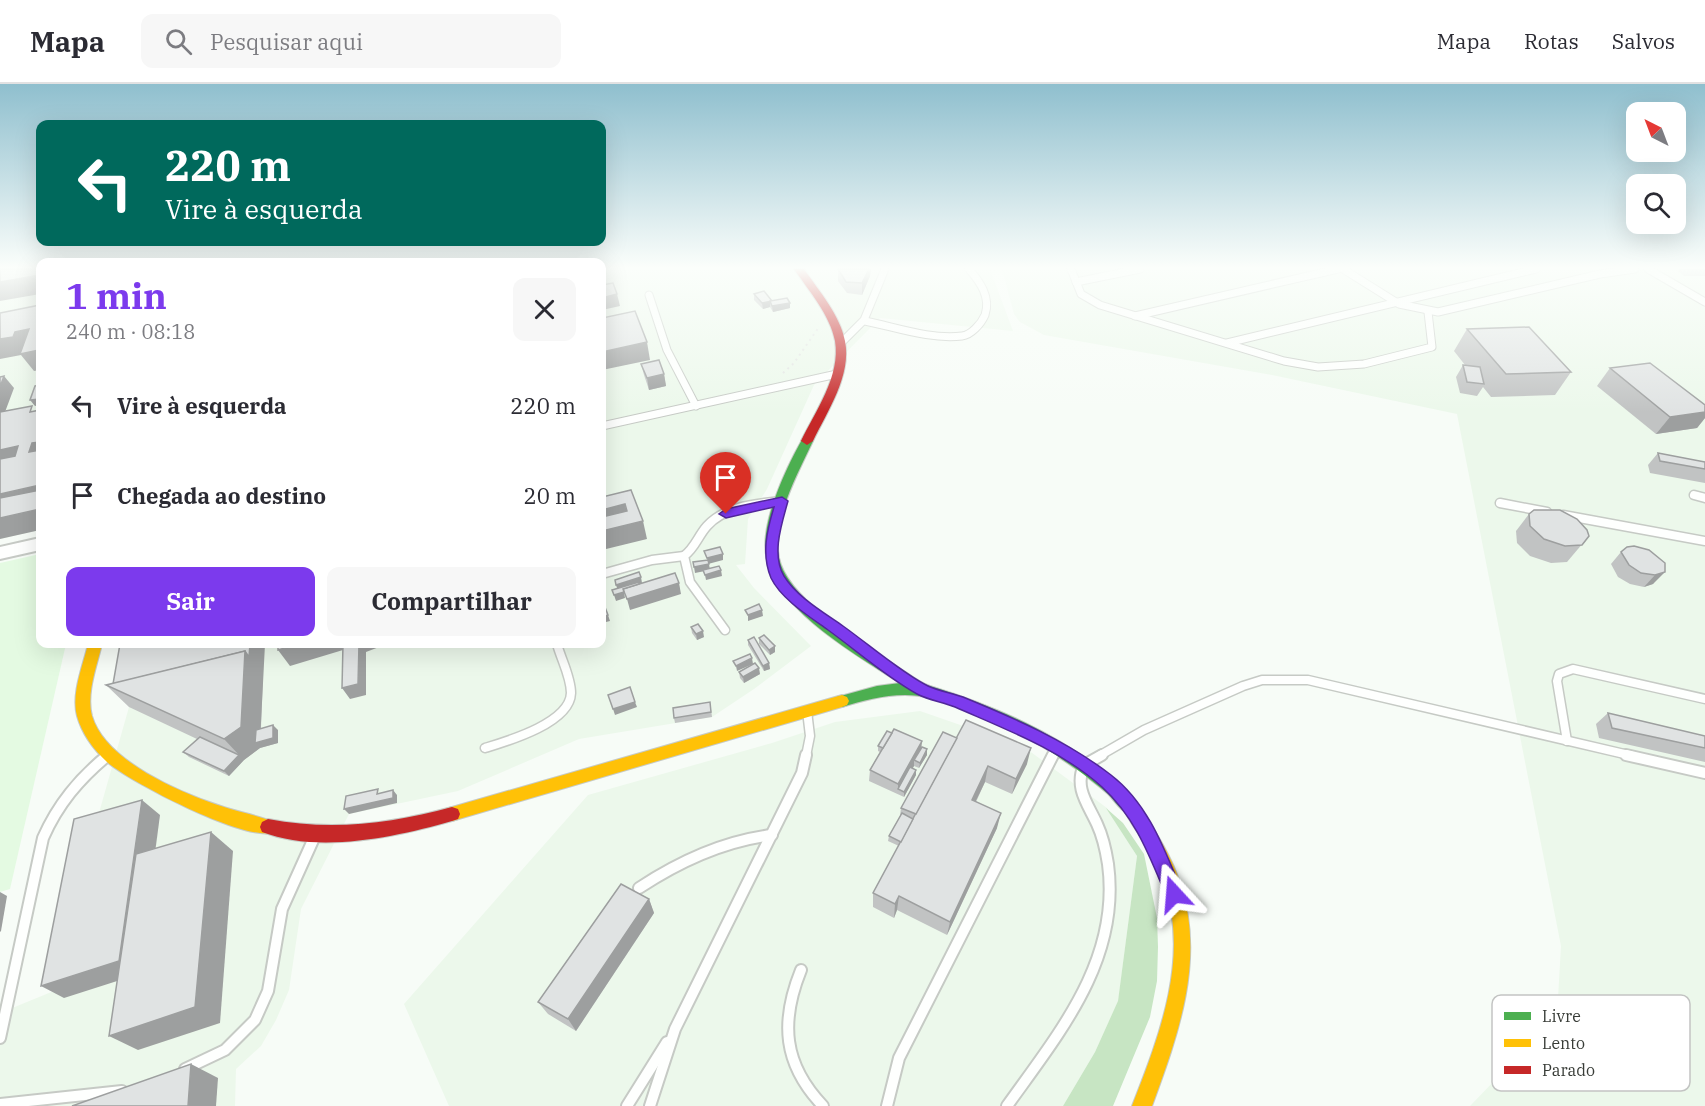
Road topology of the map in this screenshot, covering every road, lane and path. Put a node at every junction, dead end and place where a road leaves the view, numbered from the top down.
1 (656, 317) edge
2 (822, 317) edge
3 (828, 317) edge
4 (867, 317) edge
5 (985, 317) edge
6 (1136, 317) edge
7 (1335, 317) edge
8 (1429, 317) edge
9 (865, 321) junction
10 (1225, 343) junction
11 (840, 344) junction
12 (782, 374) dead end
13 (837, 374) junction
14 (696, 406) junction
15 (606, 425) edge
16 (1694, 495) dead end
17 (1705, 498) edge
18 (782, 501) junction
19 (1500, 503) dead end
20 (1705, 541) edge
21 (36, 545) edge
22 (0, 553) edge
23 (684, 556) junction
24 (606, 573) edge
25 (725, 630) dead end
26 (94, 648) edge
27 (558, 648) edge
28 (923, 690) junction
29 (1705, 699) edge
30 (807, 710) junction
31 (1567, 741) junction
32 (1056, 747) junction
33 (485, 748) dead end
34 (108, 755) junction
35 (1084, 765) junction
36 (1705, 773) edge
37 (315, 835) junction
38 (772, 835) junction
39 (639, 888) dead end
40 (801, 970) dead end
41 (4, 996) edge
42 (675, 1029) junction
43 (0, 1038) edge
44 (174, 1073) edge
45 (130, 1091) edge
46 (0, 1104) edge
47 (627, 1106) edge
48 (650, 1106) edge
49 (823, 1106) edge
50 (887, 1106) edge
51 (1007, 1106) edge
52 (1142, 1106) edge

1 - 14 lane
2 - 12 path
3 - 11 main road
4 - 9 lane
5 - 9 lane
6 - 10 lane
7 - 10 lane
8 - 10 lane
9 - 11 lane
11 - 13 main road
13 - 14 lane
13 - 18 main road
14 - 15 lane
16 - 17 lane
18 - 23 lane
18 - 28 main road
19 - 20 lane
21 - 22 street
23 - 24 lane
23 - 25 lane
26 - 34 main road
27 - 33 lane
28 - 30 main road
28 - 32 main road
29 - 31 lane
30 - 37 main road
30 - 38 lane
31 - 35 lane
31 - 36 lane
32 - 35 main road
32 - 50 lane
34 - 37 main road
34 - 41 lane
35 - 51 lane
35 - 52 main road
37 - 44 lane
38 - 39 lane
38 - 42 lane
40 - 49 lane
41 - 43 lane
42 - 47 lane
42 - 48 lane
45 - 46 lane

